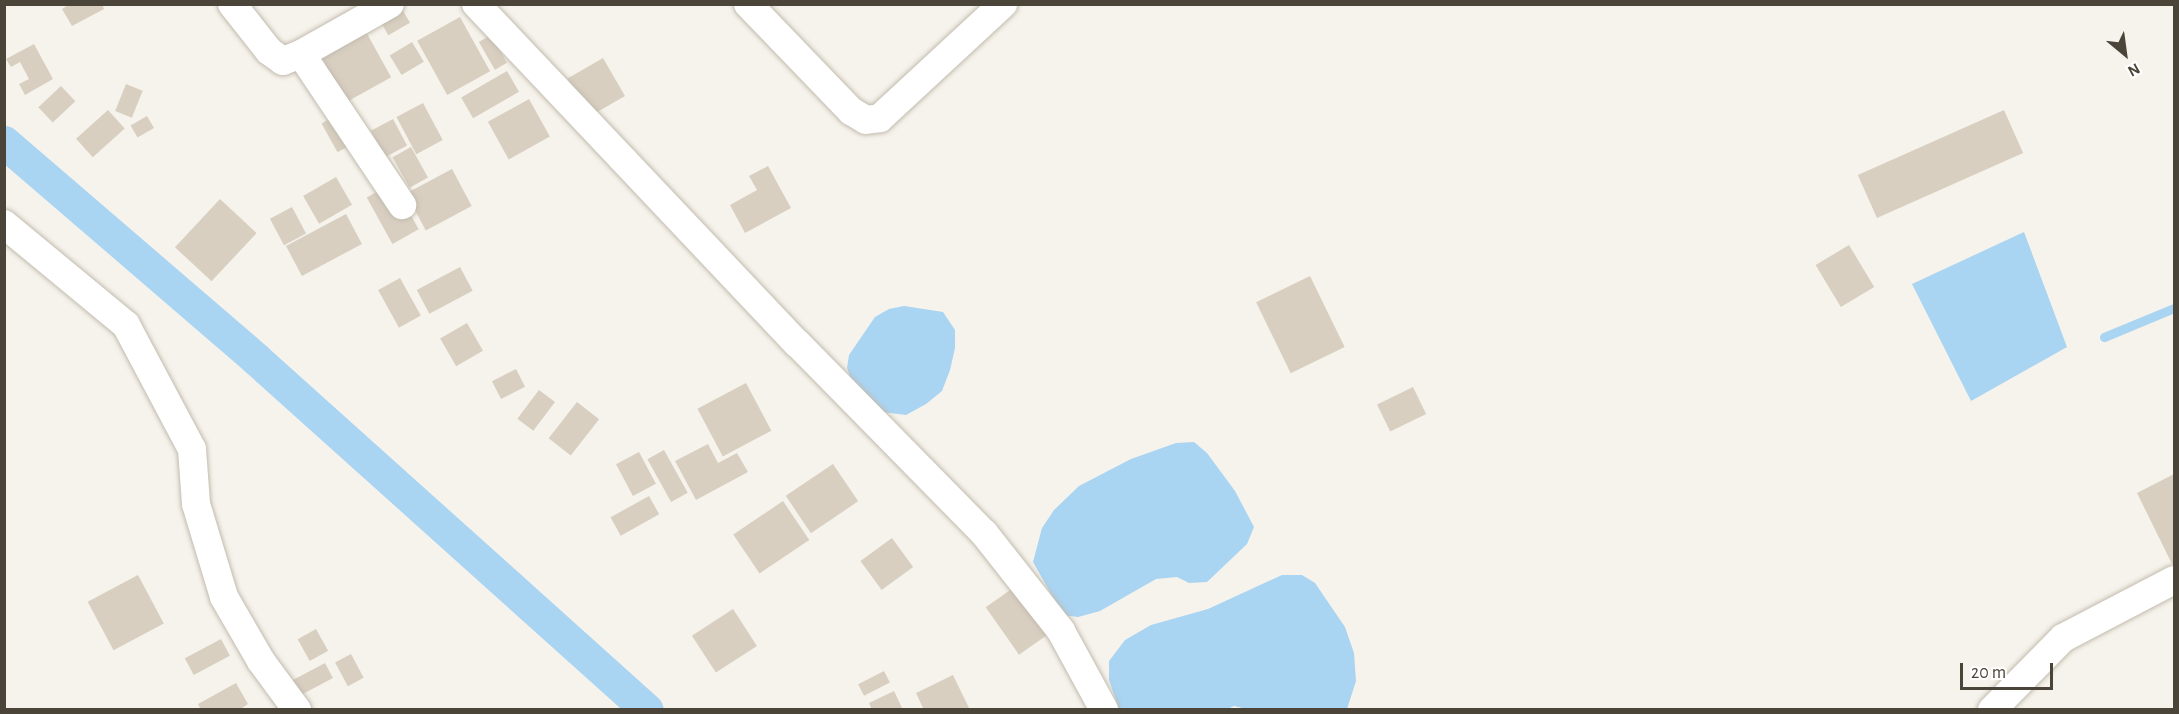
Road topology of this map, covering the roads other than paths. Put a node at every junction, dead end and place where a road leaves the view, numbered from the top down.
1 (232, 4) edge
2 (390, 4) edge
3 (476, 4) edge
4 (748, 4) edge
5 (1004, 4) edge
6 (301, 54) junction
7 (402, 205) dead end
8 (4, 224) edge
9 (2175, 580) edge
10 (297, 710) edge
11 (1104, 710) edge
12 (1992, 710) edge

1 - 6 street
2 - 6 street
3 - 11 street
4 - 5 street
6 - 7 street
8 - 10 street
9 - 12 street

